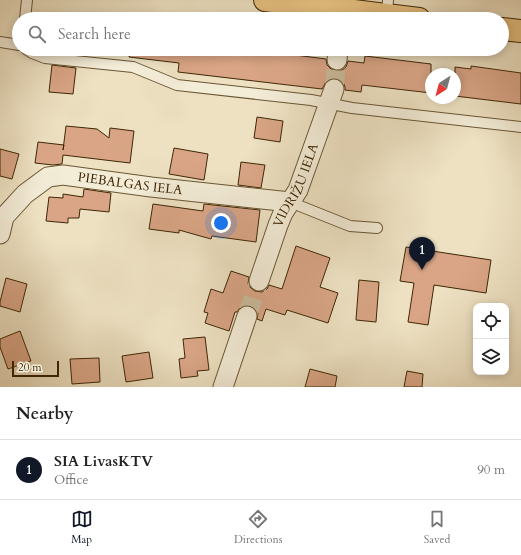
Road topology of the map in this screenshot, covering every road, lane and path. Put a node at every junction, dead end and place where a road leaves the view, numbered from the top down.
1 (27, 0) edge
2 (270, 0) edge
3 (388, 8) edge
4 (349, 10) edge
5 (25, 12) edge
6 (399, 12) edge
7 (509, 30) edge
8 (521, 31) edge
9 (0, 42) edge
10 (12, 43) edge
11 (40, 56) edge
12 (331, 96) junction
13 (521, 127) edge
14 (290, 202) junction
15 (1, 222) edge
16 (377, 228) dead end
17 (259, 281) tunnel mouth
18 (247, 316) tunnel mouth
19 (223, 387) edge

1 - 5 lane
2 - 4 highway
3 - 4 highway
3 - 6 highway
7 - 8 highway
9 - 10 lane
11 - 12 lane
12 - 13 lane
12 - 14 street, VIDRIŽU IELA
14 - 15 street, PIEBALGAS IELA
14 - 16 lane
14 - 17 street, VIDRIŽU IELA
18 - 19 street

